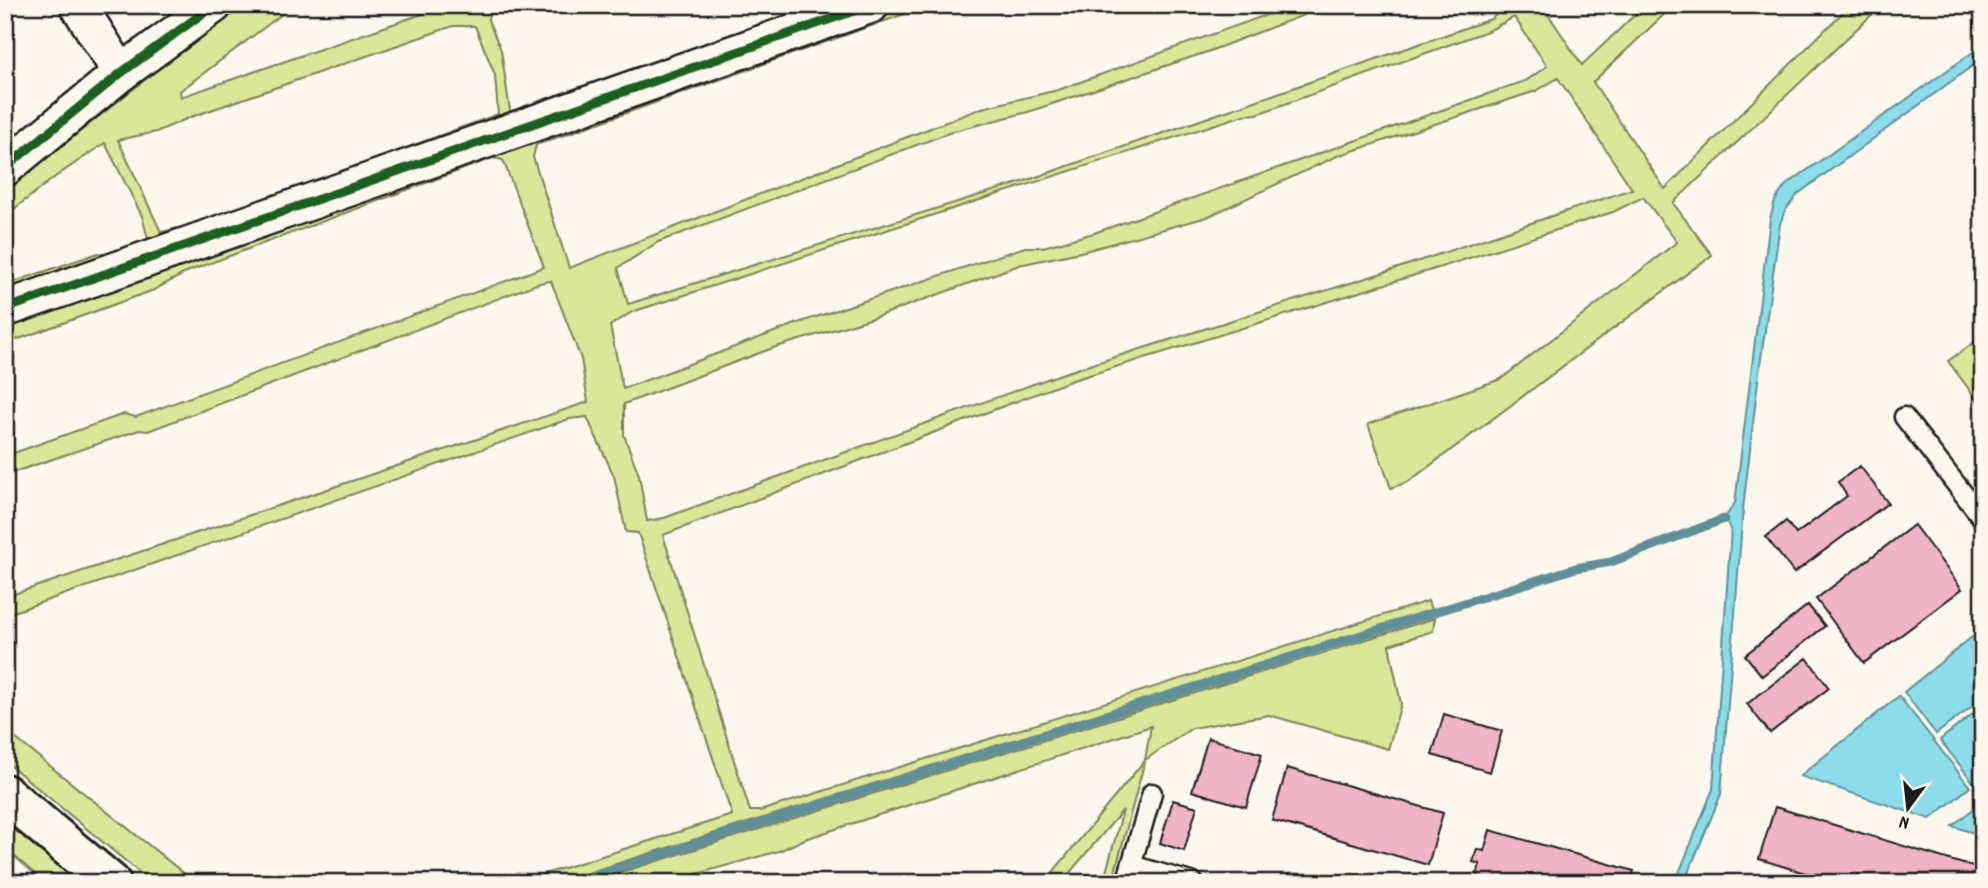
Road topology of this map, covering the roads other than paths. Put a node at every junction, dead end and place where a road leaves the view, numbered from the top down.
1 (78, 5) edge
2 (214, 5) edge
3 (871, 5) edge
4 (121, 73) junction
5 (5, 168) edge
6 (5, 309) edge
7 (1904, 417) dead end
8 (1983, 519) edge
9 (1152, 793) dead end
10 (5, 794) edge
11 (1129, 874) edge
12 (111, 883) edge
13 (1194, 883) edge

1 - 4 street
2 - 4 street
3 - 6 street
4 - 5 street
7 - 8 lane
9 - 11 lane
10 - 12 main road
11 - 13 lane

